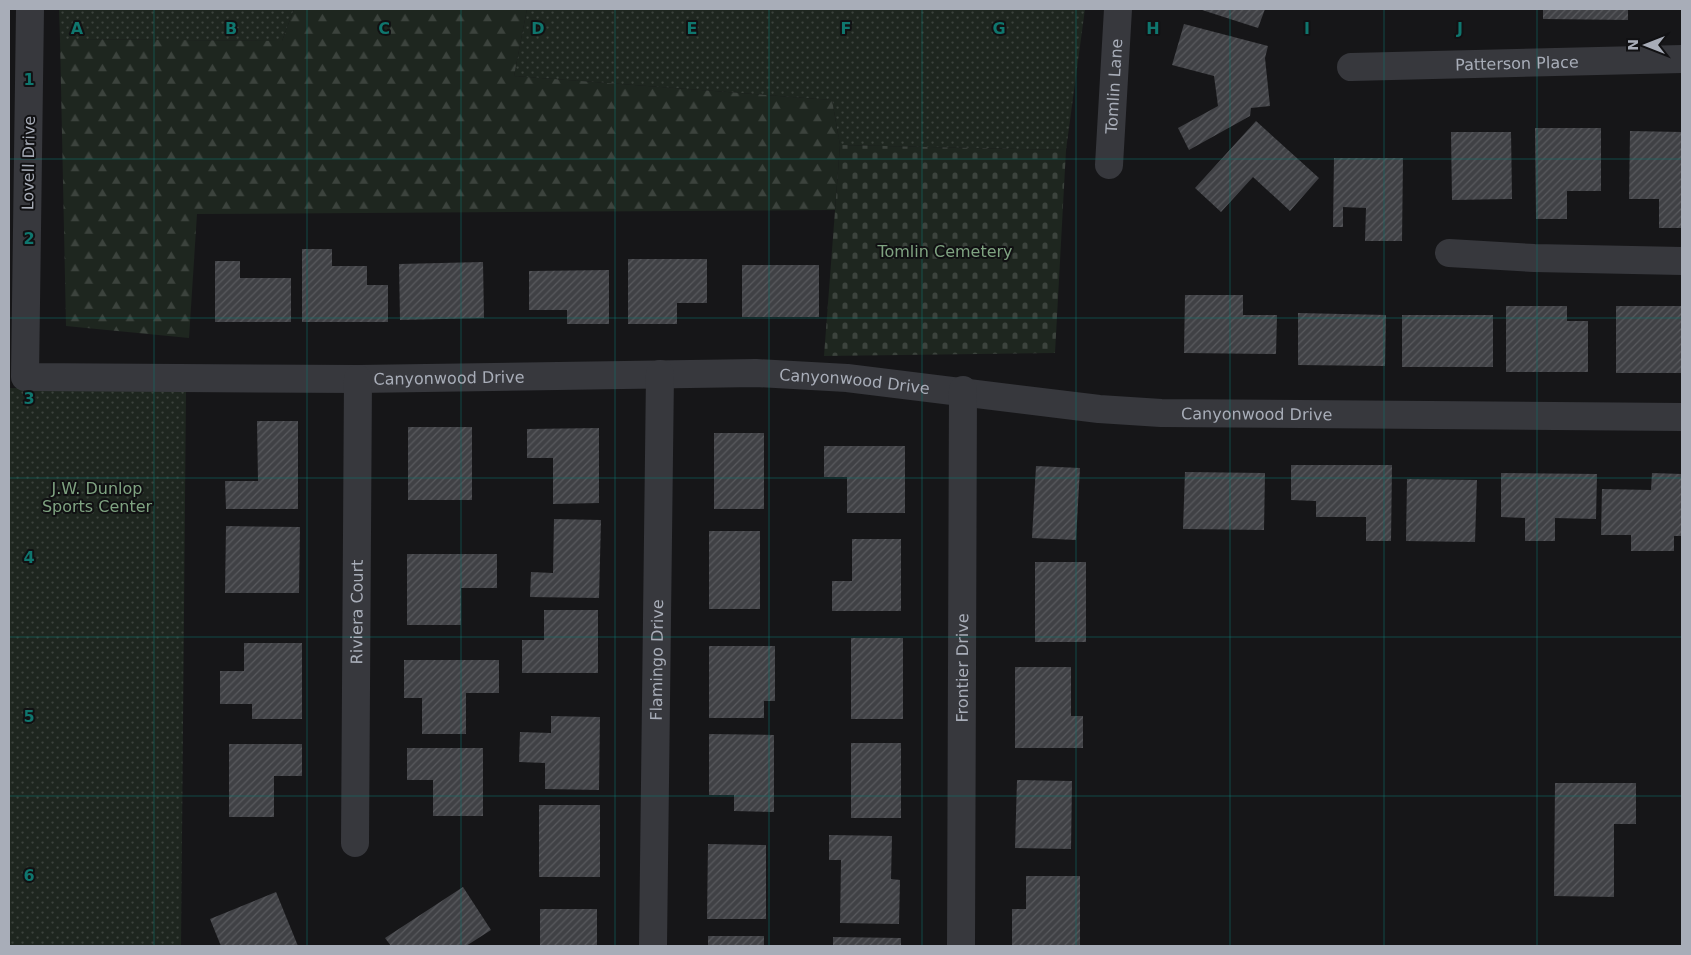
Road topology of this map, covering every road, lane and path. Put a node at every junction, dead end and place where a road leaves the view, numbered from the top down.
1 (30, 9) edge
2 (1118, 9) edge
3 (1682, 59) edge
4 (1351, 68) dead end
5 (1109, 165) dead end
6 (1449, 254) dead end
7 (1682, 261) edge
8 (660, 374) junction
9 (25, 377) joint
10 (358, 379) junction
11 (963, 390) junction
12 (1682, 417) edge
13 (355, 843) dead end
14 (653, 946) edge
15 (961, 946) edge

1 - 9 street, Lovell Drive
2 - 5 street, Tomlin Lane
3 - 4 street, Patterson Place
6 - 7 street
8 - 10 street, Canyonwood Drive
8 - 11 street, Canyonwood Drive
8 - 14 street, Flamingo Drive
9 - 10 street, Canyonwood Drive
10 - 13 street, Riviera Court
11 - 12 street, Canyonwood Drive
11 - 15 street, Frontier Drive

